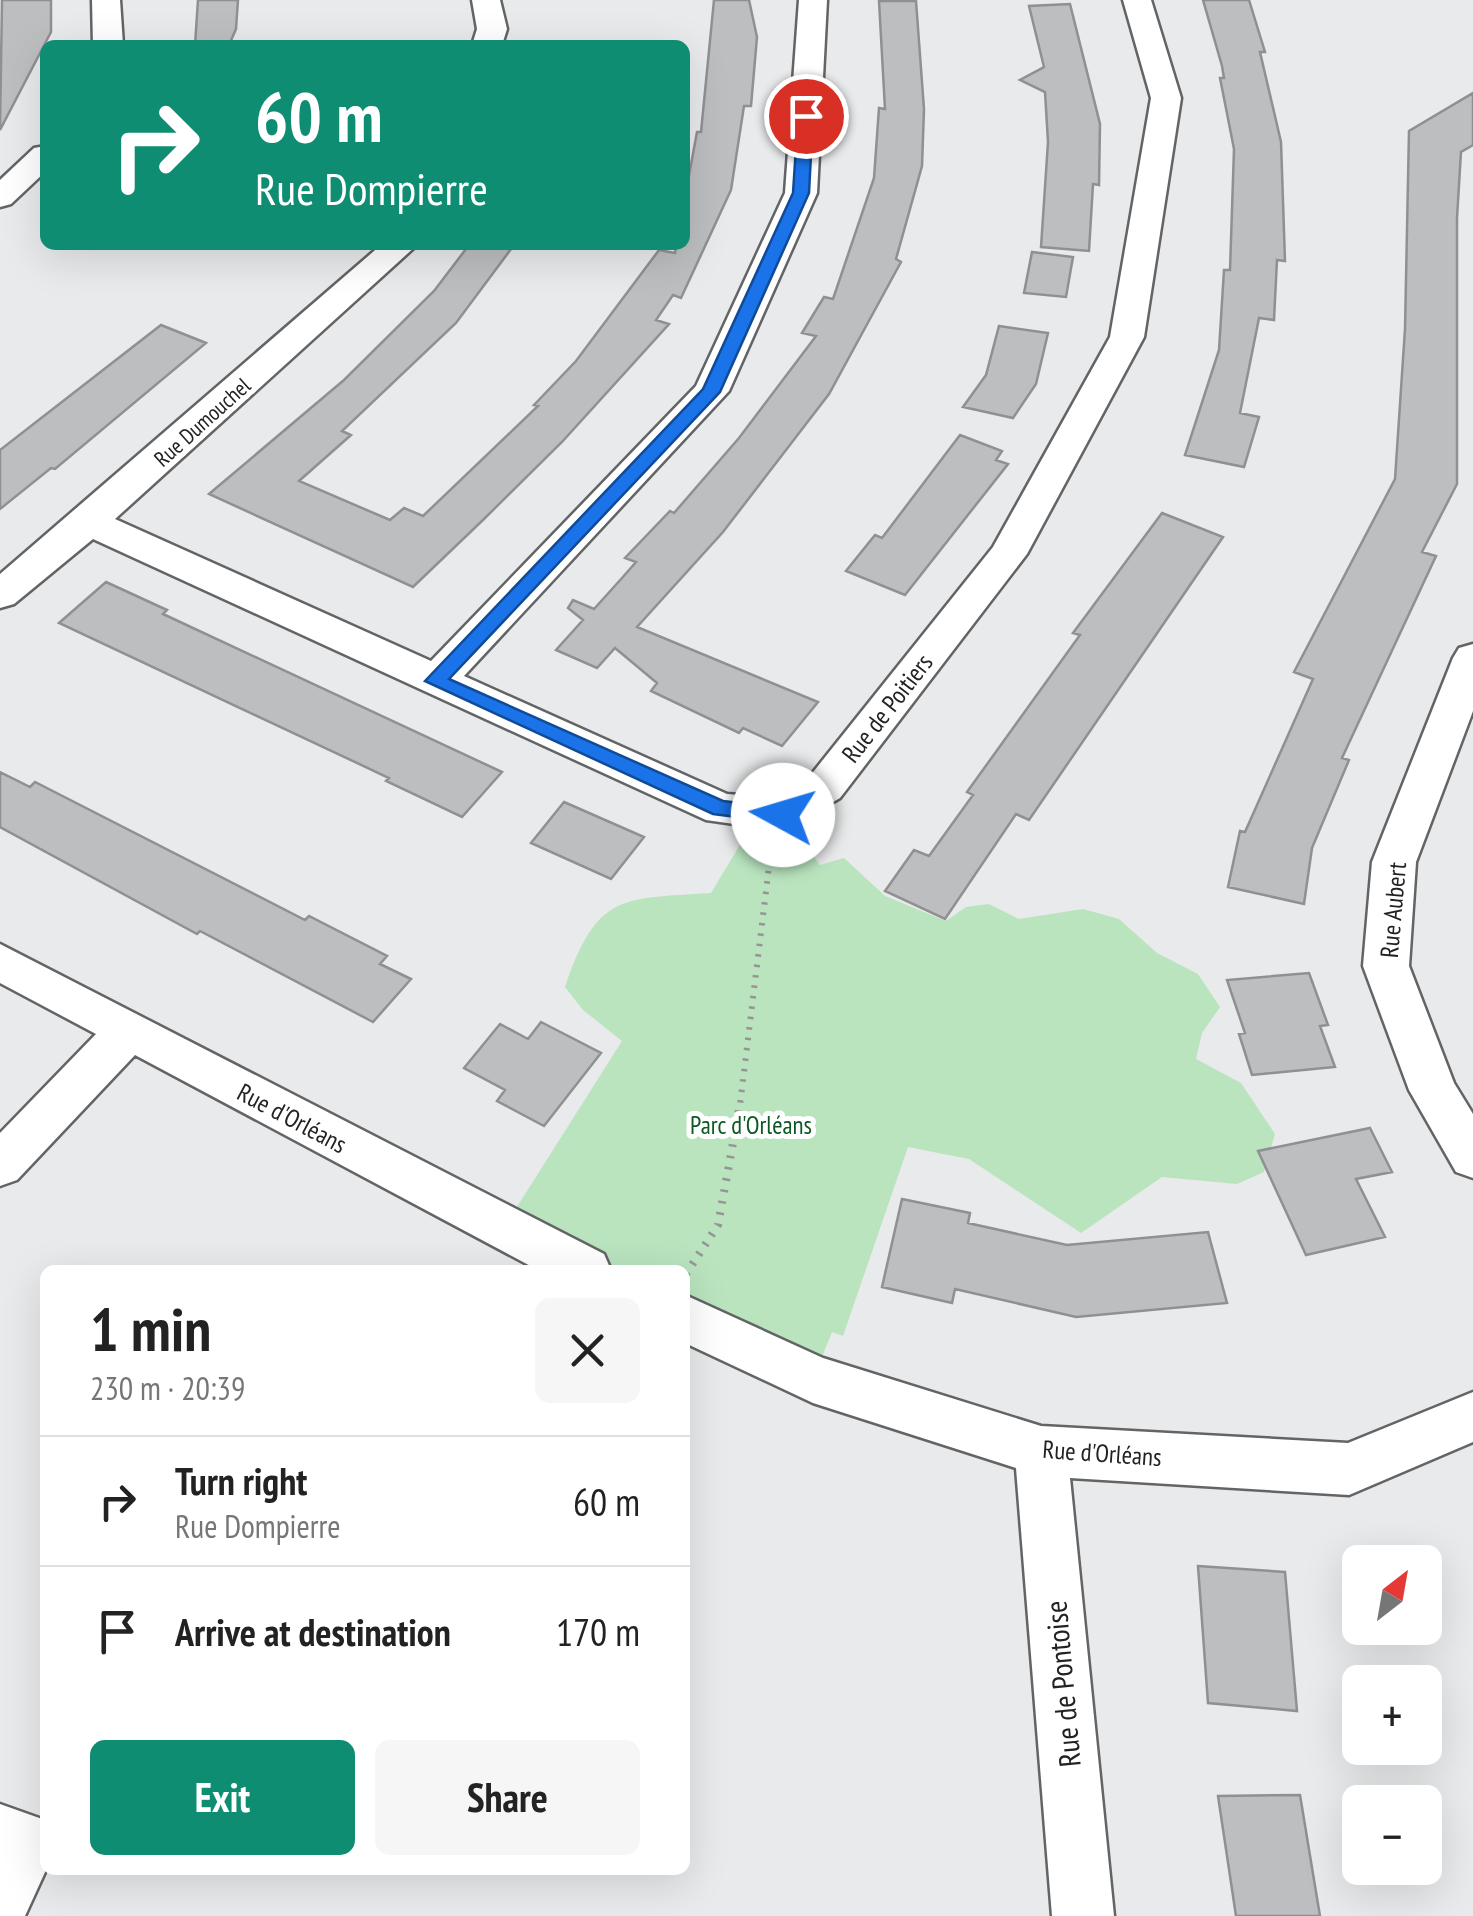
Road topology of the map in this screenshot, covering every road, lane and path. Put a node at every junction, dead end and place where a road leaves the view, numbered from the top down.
1 (106, 0) edge
2 (486, 0) edge
3 (813, 0) edge
4 (1137, 0) edge
5 (108, 40) edge
6 (489, 40) edge
7 (40, 160) edge
8 (0, 196) edge
9 (395, 250) edge
10 (89, 522) junction
11 (0, 595) edge
12 (1473, 658) edge
13 (435, 681) junction
14 (774, 814) junction
15 (0, 962) edge
16 (128, 1032) junction
17 (1473, 1157) edge
18 (0, 1165) edge
19 (576, 1265) edge
20 (690, 1267) edge
21 (690, 1320) edge
22 (1473, 1417) edge
23 (1041, 1451) junction
24 (0, 1834) edge
25 (0, 1903) edge
26 (1083, 1916) edge

1 - 5 street
2 - 6 street
3 - 13 street
4 - 14 street, Rue de Poitiers
7 - 8 street
9 - 10 street, Rue Dumouchel
10 - 11 street, Rue Dumouchel
10 - 13 street
12 - 17 street, Rue Aubert
13 - 14 street
14 - 20 path
15 - 16 street, Rue d'Orléans
16 - 18 street
16 - 19 street, Rue d'Orléans
21 - 23 street, Rue d'Orléans
22 - 23 street, Rue d'Orléans
23 - 26 street, Rue de Pontoise
24 - 25 street

